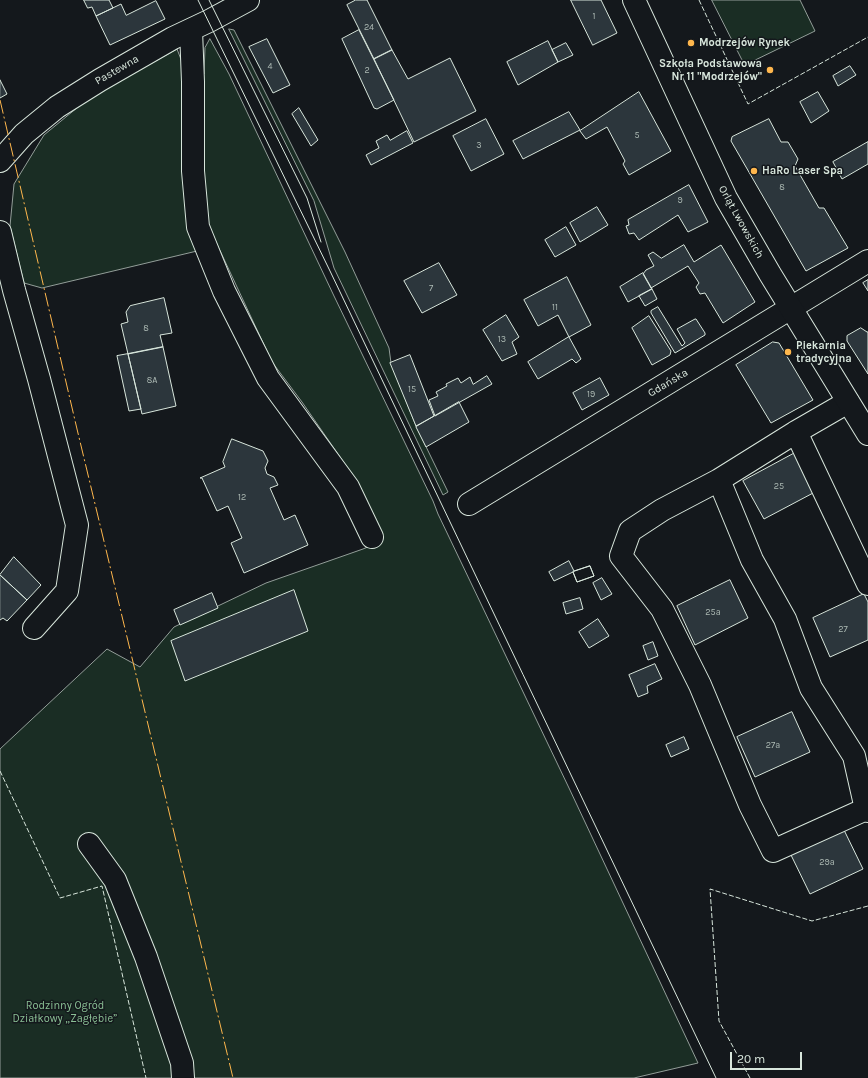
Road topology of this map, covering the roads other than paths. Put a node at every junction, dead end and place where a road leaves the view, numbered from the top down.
1 (248, 0) edge
2 (634, 0) edge
3 (191, 30) junction
4 (0, 160) edge
5 (0, 232) edge
6 (868, 262) edge
7 (792, 308) junction
8 (848, 402) junction
9 (796, 432) junction
10 (868, 434) edge
11 (719, 480) junction
12 (469, 504) dead end
13 (372, 537) dead end
14 (868, 584) edge
15 (34, 628) dead end
16 (867, 810) edge
17 (89, 844) dead end
18 (182, 1078) edge

1 - 3 street, Pastewna
2 - 7 street, Orląt Lwowskich
3 - 4 street, Pastewna
3 - 13 street
5 - 15 street
6 - 7 street, Gdańska
7 - 8 street, Orląt Lwowskich
7 - 12 street, Gdańska
8 - 9 street
8 - 10 street, Orląt Lwowskich
9 - 11 street
9 - 14 street
11 - 16 street
11 - 16 street
17 - 18 street

